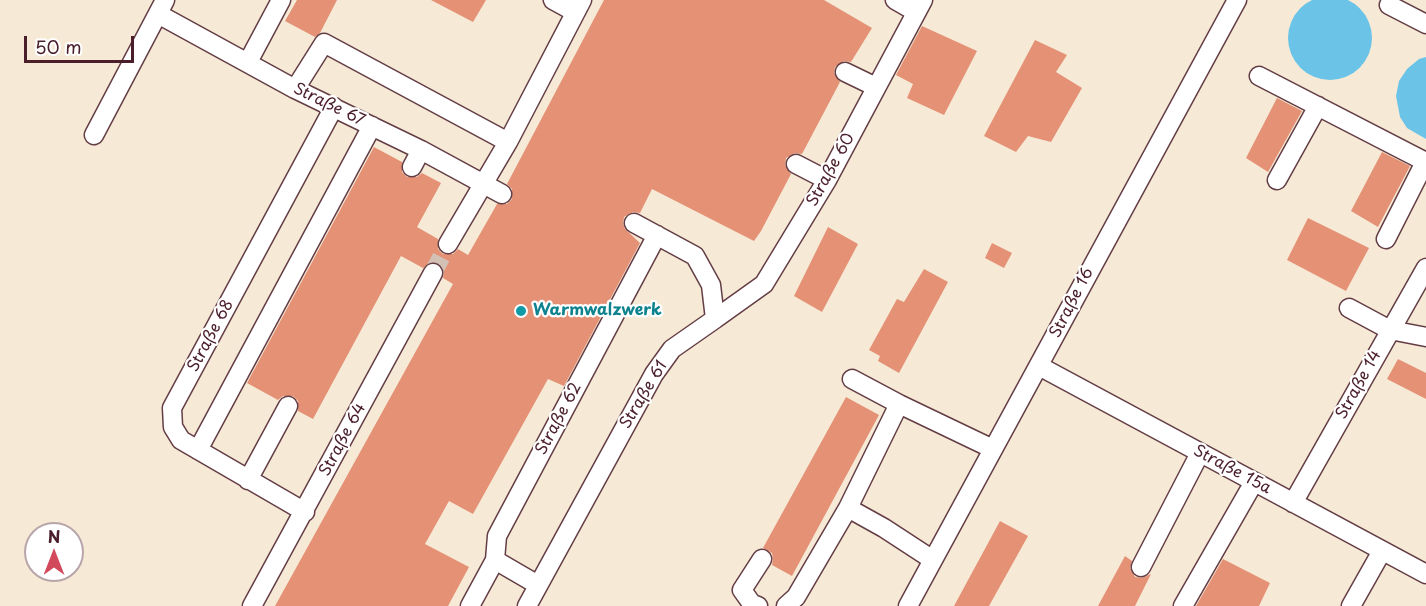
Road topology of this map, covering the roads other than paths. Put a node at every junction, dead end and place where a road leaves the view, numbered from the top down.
1 (281, 0) edge
2 (553, 0) edge
3 (896, 0) edge
4 (1237, 0) edge
5 (1389, 5) dead end
6 (578, 6) edge
7 (919, 6) edge
8 (162, 7) edge
9 (1426, 24) edge
10 (248, 62) junction
11 (845, 72) dead end
12 (1259, 76) dead end
13 (876, 87) junction
14 (296, 89) junction
15 (1318, 106) junction
16 (334, 107) junction
17 (372, 126) junction
18 (94, 135) dead end
19 (508, 142) junction
20 (421, 150) junction
21 (1426, 162) edge
22 (796, 164) dead end
23 (412, 168) dead end
24 (827, 180) junction
25 (1276, 180) dead end
26 (484, 184) junction
27 (502, 194) dead end
28 (634, 223) dead end
29 (657, 235) junction
30 (1386, 239) dead end
31 (448, 244) tunnel mouth
32 (1426, 268) edge
33 (433, 273) tunnel mouth
34 (1349, 308) dead end
35 (715, 319) junction
36 (1390, 330) junction
37 (1426, 337) edge
38 (1039, 366) junction
39 (852, 379) dead end
40 (899, 404) junction
41 (288, 406) dead end
42 (993, 449) junction
43 (198, 450) junction
44 (1200, 453) junction
45 (248, 480) junction
46 (1254, 482) junction
47 (1293, 503) junction
48 (848, 508) junction
49 (305, 512) junction
50 (1382, 550) junction
51 (495, 560) junction
52 (762, 560) dead end
53 (933, 560) junction
54 (1141, 567) dead end
55 (1426, 574) edge
56 (538, 585) junction
57 (252, 606) edge
58 (470, 606) edge
59 (527, 606) edge
60 (758, 606) edge
61 (786, 606) edge
62 (908, 606) edge
63 (1183, 606) edge
64 (1352, 606) edge

1 - 10 street
2 - 6 street
3 - 7 street
4 - 38 street, Straße 16
5 - 9 street
6 - 19 street
7 - 13 street, Straße 60
8 - 10 street, Straße 67
8 - 18 street
10 - 14 street, Straße 67
11 - 13 street
12 - 15 street
13 - 24 street, Straße 60
14 - 16 street, Straße 67
14 - 19 street
15 - 21 street
15 - 25 street
16 - 17 street, Straße 67
16 - 43 street, Straße 68
17 - 20 street, Straße 67
17 - 43 street
19 - 26 street
20 - 23 street
20 - 26 street, Straße 67
21 - 30 street
22 - 24 street
24 - 35 street, Straße 60
26 - 27 street, Straße 67
26 - 31 street
28 - 29 street
29 - 35 street
29 - 51 street, Straße 62
32 - 36 street, Straße 14
33 - 49 street, Straße 64
34 - 36 street
35 - 56 street, Straße 61
36 - 37 street
36 - 47 street, Straße 14
38 - 42 street, Straße 16
38 - 44 street, Straße 15a
39 - 40 street
40 - 42 street
40 - 48 street
41 - 45 street
42 - 53 street, Straße 16
43 - 45 street, Straße 68
44 - 46 street, Straße 15a
44 - 54 street
45 - 49 street, Straße 68
46 - 47 street, Straße 15a
46 - 63 street
47 - 50 street, Straße 15a
48 - 53 street
48 - 61 street
49 - 57 street, Straße 64
50 - 55 street, Straße 15a
50 - 64 street
51 - 56 street
51 - 58 street, Straße 62
52 - 60 street
53 - 62 street, Straße 16
56 - 59 street, Straße 61

